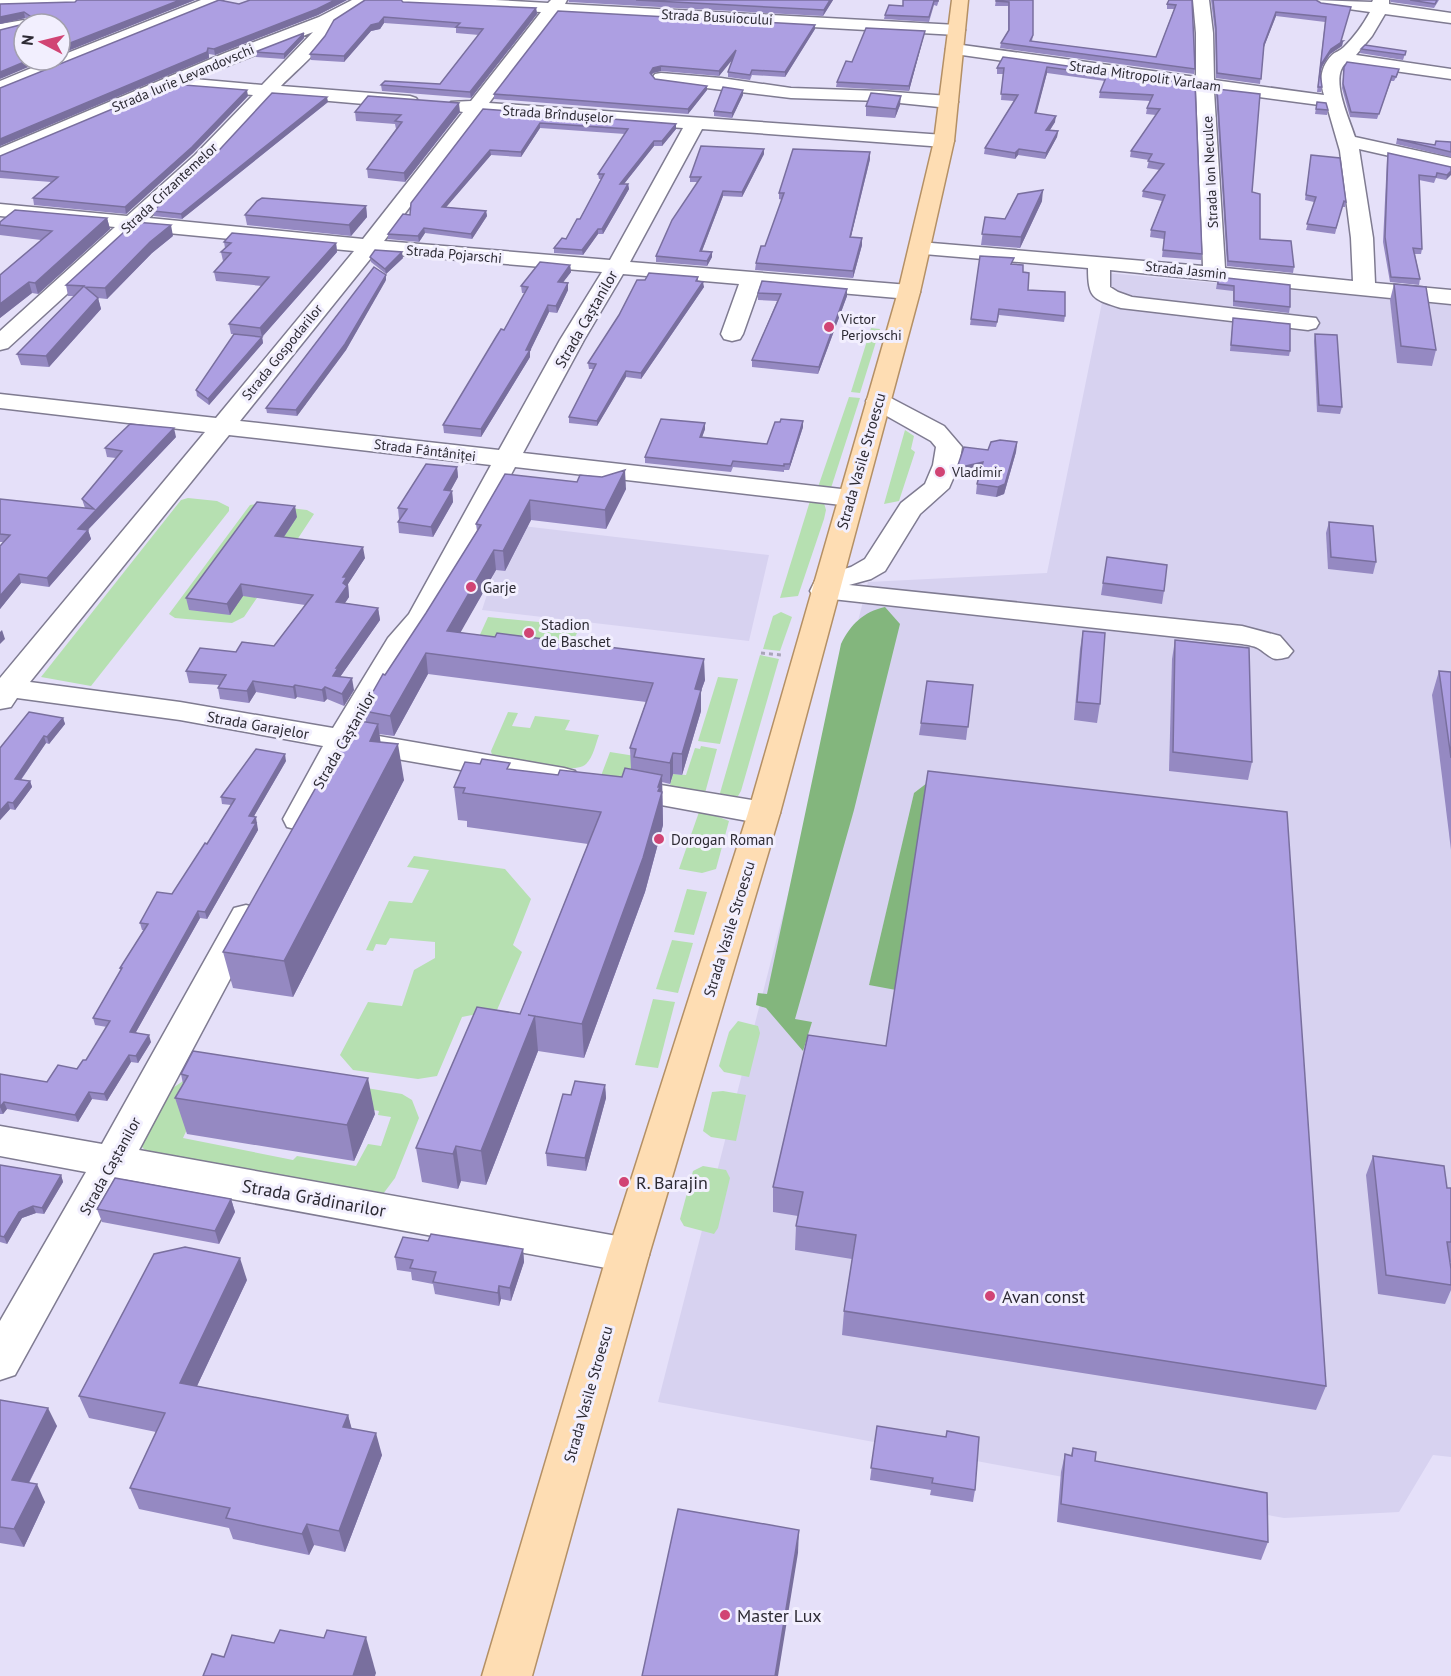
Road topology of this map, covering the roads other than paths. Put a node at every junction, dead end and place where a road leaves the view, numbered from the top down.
1 (76, 0) edge
2 (215, 0) edge
3 (364, 0) edge
4 (405, 0) edge
5 (756, 0) edge
6 (1201, 0) edge
7 (1320, 0) edge
8 (27, 1) edge
9 (0, 3) edge
10 (556, 4) edge
11 (1380, 4) edge
12 (1451, 18) edge
13 (747, 19) junction
14 (325, 21) junction
15 (958, 26) edge
16 (1339, 58) junction
17 (1451, 74) edge
18 (661, 78) edge
19 (173, 83) junction
20 (1205, 85) junction
21 (0, 87) edge
22 (268, 91) junction
23 (949, 102) junction
24 (1335, 102) junction
25 (475, 107) junction
26 (695, 124) junction
27 (944, 141) junction
28 (1347, 141) junction
29 (9, 144) edge
30 (0, 154) edge
31 (1451, 164) edge
32 (0, 210) edge
33 (133, 222) junction
34 (369, 246) junction
35 (920, 248) junction
36 (1099, 262) junction
37 (616, 268) junction
38 (1214, 273) junction
39 (752, 279) junction
40 (1364, 288) junction
41 (909, 292) junction
42 (1451, 297) edge
43 (1308, 323) dead end
44 (732, 334) dead end
45 (0, 343) edge
46 (0, 401) edge
47 (878, 401) junction
48 (221, 427) junction
49 (508, 460) junction
50 (850, 498) junction
51 (825, 587) junction
52 (1278, 651) dead end
53 (3, 692) edge
54 (342, 739) junction
55 (764, 813) junction
56 (285, 845) edge
57 (262, 887) edge
58 (0, 1141) edge
59 (113, 1161) junction
60 (628, 1255) junction
61 (0, 1361) edge
62 (507, 1676) edge

1 - 8 street
2 - 21 street
3 - 14 street, Strada Iurie Levandovschi
4 - 10 street, Strada Busuiocului
5 - 13 street
6 - 20 street, Strada Ion Neculce
7 - 11 street
8 - 9 street
10 - 13 street, Strada Busuiocului
10 - 25 street, Strada Gospodarilor
11 - 12 street
11 - 16 street
13 - 15 street, Strada Busuiocului
14 - 19 street, Strada Iurie Levandovschi
14 - 22 street, Strada Crizantemelor
15 - 20 street, Strada Mitropolit Varlaam
15 - 23 main road, Strada Vasile Stroescu
16 - 17 street
16 - 24 street
18 - 23 street
19 - 22 street, Strada Brîndușelor
19 - 29 street, Strada Iurie Levandovschi
20 - 24 street, Strada Mitropolit Varlaam
20 - 38 street, Strada Ion Neculce
22 - 25 street, Strada Brîndușelor
22 - 33 street, Strada Crizantemelor
23 - 27 main road, Strada Vasile Stroescu
24 - 28 street
25 - 26 street, Strada Brîndușelor
25 - 34 street, Strada Gospodarilor
26 - 27 street, Strada Brîndușelor
26 - 37 street, Strada Caștanilor
27 - 35 main road, Strada Vasile Stroescu
28 - 31 street
28 - 40 street
29 - 30 street, Strada Iurie Levandovschi
32 - 33 street, Strada Pojarschi
33 - 34 street, Strada Pojarschi
33 - 45 street, Strada Crizantemelor
34 - 37 street, Strada Pojarschi
34 - 48 street, Strada Gospodarilor
35 - 36 street, Strada Jasmin
35 - 41 main road, Strada Vasile Stroescu
36 - 38 street, Strada Jasmin
36 - 43 street
37 - 39 street, Strada Pojarschi
37 - 49 street, Strada Caștanilor
38 - 40 street, Strada Jasmin
39 - 41 street, Strada Pojarschi
39 - 44 street
40 - 42 street, Strada Jasmin
41 - 47 main road, Strada Vasile Stroescu
46 - 48 street, Strada Fântâniței
47 - 50 main road, Strada Vasile Stroescu
47 - 51 street
48 - 49 street, Strada Fântâniței
48 - 53 street, Strada Gospodarilor
49 - 50 street, Strada Fântâniței
49 - 54 street, Strada Caștanilor
50 - 51 main road, Strada Vasile Stroescu
51 - 52 street
51 - 55 main road, Strada Vasile Stroescu
53 - 54 street, Strada Garajelor
54 - 55 street, Strada Garajelor
54 - 56 street, Strada Caștanilor
55 - 60 main road, Strada Vasile Stroescu
57 - 59 street, Strada Caștanilor
58 - 59 street, Strada Grădinarilor
59 - 60 street, Strada Grădinarilor
59 - 61 street, Strada Caștanilor
60 - 62 main road, Strada Vasile Stroescu

